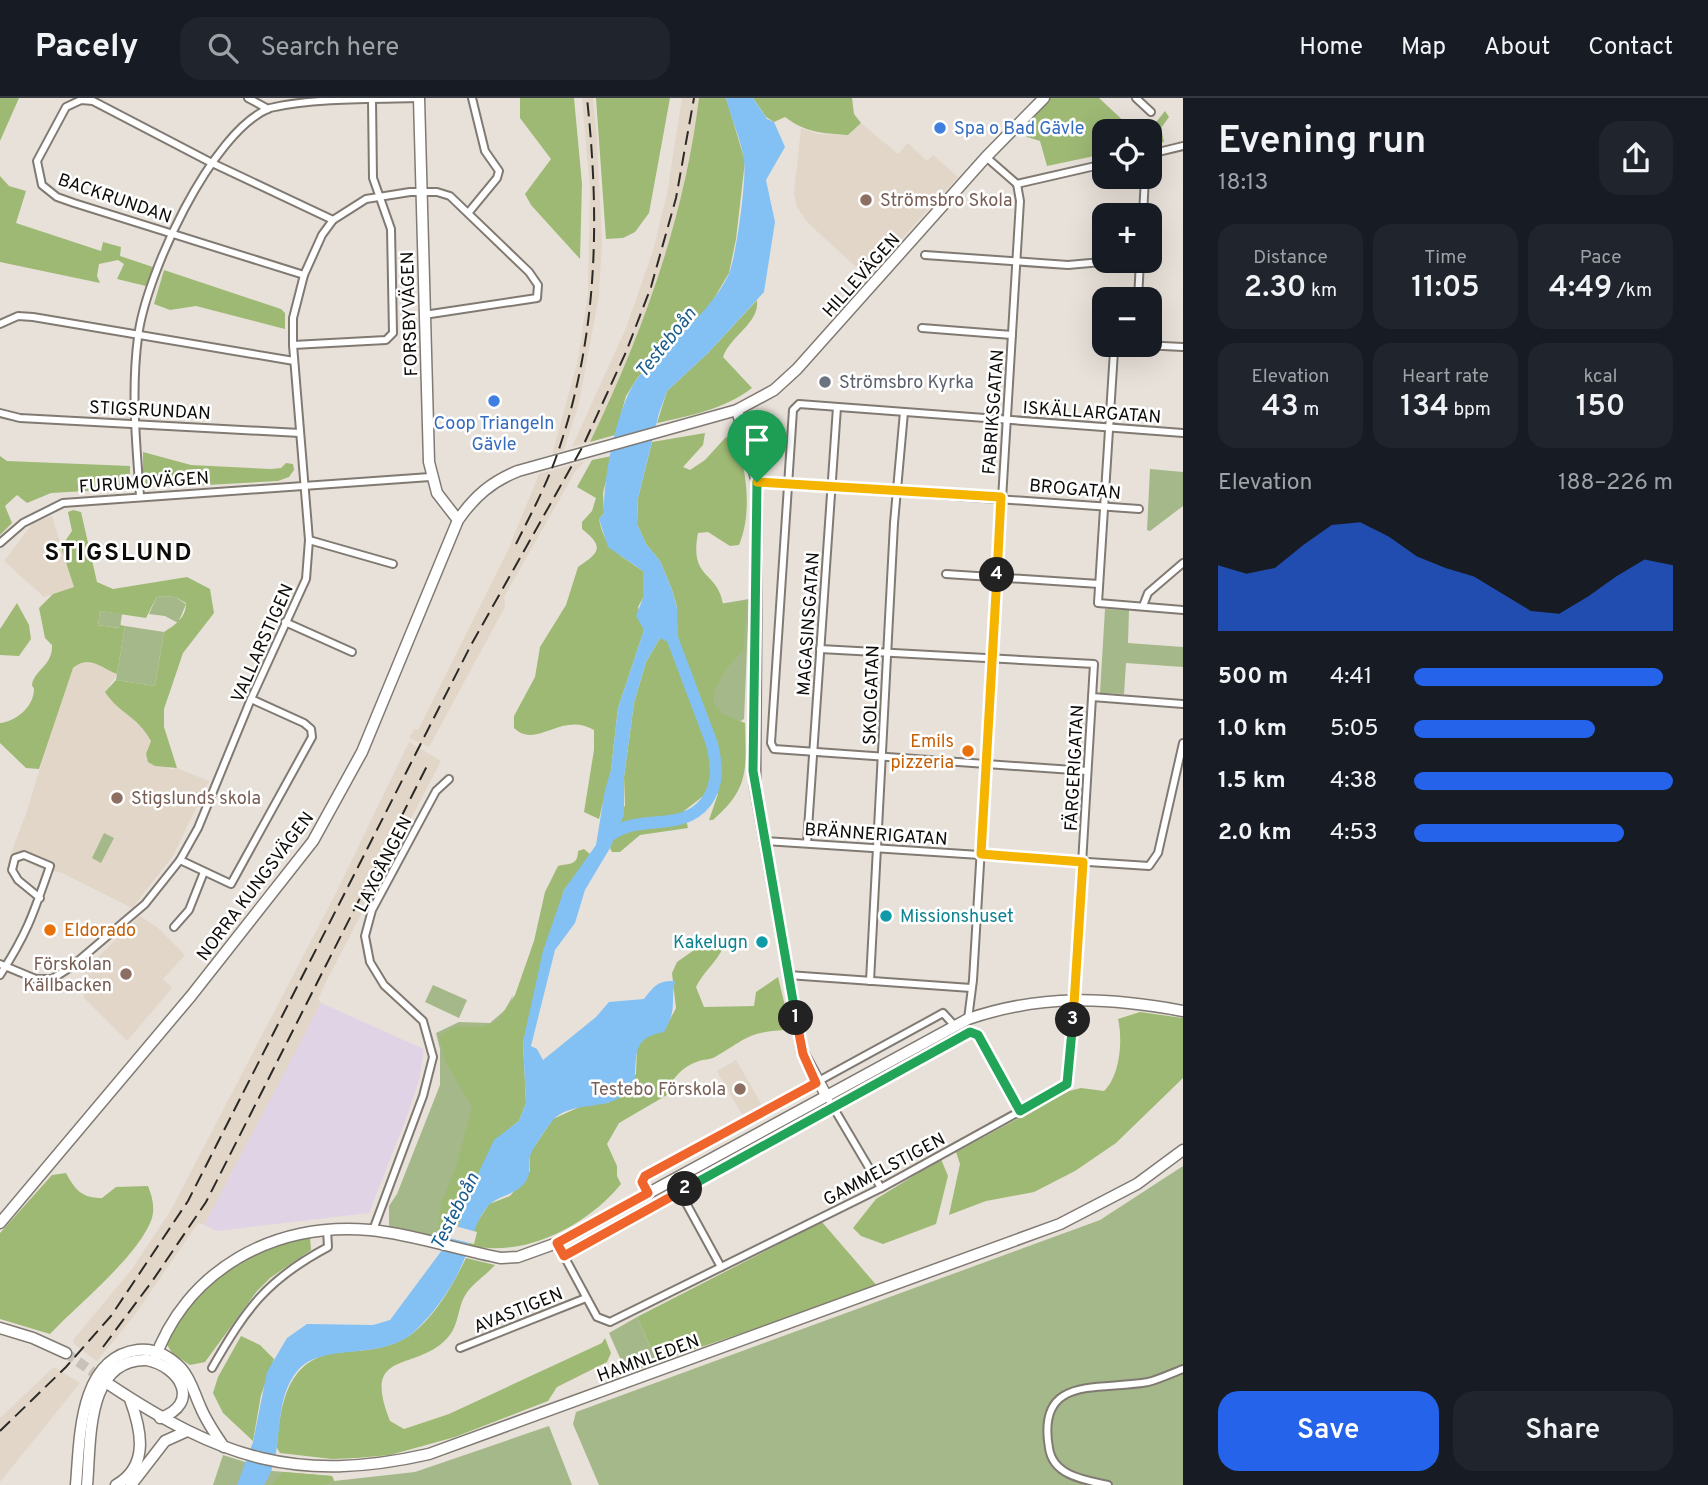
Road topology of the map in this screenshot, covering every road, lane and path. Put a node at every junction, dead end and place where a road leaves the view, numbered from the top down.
1 (248, 98) edge
2 (419, 98) edge
3 (471, 98) edge
4 (1043, 98) edge
5 (1136, 98) edge
6 (301, 99) edge
7 (372, 100) edge
8 (268, 109) junction
9 (1151, 112) dead end
10 (1183, 146) edge
11 (1162, 151) edge
12 (986, 157) junction
13 (210, 162) junction
14 (1092, 167) edge
15 (1017, 184) junction
16 (420, 192) junction
17 (377, 195) junction
18 (469, 212) junction
19 (332, 220) junction
20 (174, 233) junction
21 (925, 255) dead end
22 (1016, 261) junction
23 (1092, 263) edge
24 (304, 275) junction
25 (424, 314) junction
26 (0, 324) edge
27 (922, 328) dead end
28 (138, 335) junction
29 (1012, 335) junction
30 (293, 345) junction
31 (1162, 346) edge
32 (1183, 347) edge
33 (1114, 357) edge
34 (294, 361) junction
35 (837, 407) junction
36 (737, 410) junction
37 (793, 410) joint
38 (904, 412) junction
39 (0, 413) edge
40 (1007, 419) junction
41 (133, 422) junction
42 (1109, 427) junction
43 (300, 433) junction
44 (1183, 433) edge
45 (430, 477) junction
46 (757, 482) junction
47 (788, 482) junction
48 (303, 485) junction
49 (831, 485) junction
50 (898, 490) junction
51 (140, 496) junction
52 (1001, 497) junction
53 (1105, 506) junction
54 (1139, 509) dead end
55 (458, 520) junction
56 (309, 540) junction
57 (0, 543) edge
58 (1183, 563) edge
59 (393, 565) dead end
60 (946, 574) dead end
61 (997, 578) junction
62 (1099, 584) junction
63 (1143, 606) junction
64 (1183, 610) edge
65 (285, 622) junction
66 (820, 649) junction
67 (352, 652) dead end
68 (888, 653) junction
69 (992, 658) junction
70 (1092, 697) junction
71 (251, 699) junction
72 (1183, 704) edge
73 (1183, 743) edge
74 (813, 754) junction
75 (883, 758) junction
76 (986, 765) junction
77 (1087, 771) junction
78 (449, 779) dead end
79 (765, 841) junction
80 (807, 843) junction
81 (877, 848) junction
82 (981, 854) junction
83 (180, 860) junction
84 (1083, 862) junction
85 (204, 872) junction
86 (40, 898) junction
87 (174, 927) dead end
88 (2, 966) edge
89 (0, 975) edge
90 (788, 975) junction
91 (870, 981) junction
92 (971, 988) junction
93 (1074, 999) junction
94 (1183, 1011) edge
95 (968, 1018) junction
96 (954, 1025) junction
97 (816, 1083) junction
98 (825, 1095) junction
99 (835, 1107) junction
100 (1020, 1111) junction
101 (1183, 1150) edge
102 (881, 1188) junction
103 (680, 1192) junction
104 (648, 1193) junction
105 (0, 1223) edge
106 (327, 1230) junction
107 (373, 1230) junction
108 (557, 1243) junction
109 (564, 1256) junction
110 (722, 1267) junction
111 (586, 1298) junction
112 (633, 1311) joint
113 (0, 1331) edge
114 (460, 1348) dead end
115 (65, 1353) tunnel mouth
116 (156, 1357) junction
117 (212, 1368) dead end
118 (1183, 1368) edge
119 (110, 1385) tunnel mouth
120 (130, 1398) junction
121 (160, 1418) junction
122 (185, 1432) junction
123 (226, 1449) junction
124 (76, 1485) edge
125 (87, 1485) edge
126 (116, 1485) edge
127 (131, 1485) edge
128 (1108, 1485) edge

1 - 8 street
2 - 7 street
2 - 16 street, FORSBYVÄGEN
3 - 18 street
4 - 12 street, HILLEVÄGEN
5 - 9 street
6 - 7 street
6 - 8 street
7 - 17 street
8 - 13 street
10 - 11 street
12 - 15 street
12 - 36 street, HILLEVÄGEN
13 - 19 street, BACKRUNDAN
13 - 20 street
13 - 20 street, BACKRUNDAN
14 - 15 street
15 - 22 street, FABRIKSGATAN
16 - 17 street
16 - 18 street
16 - 25 street, FORSBYVÄGEN
17 - 19 street
17 - 30 street
18 - 25 street
19 - 24 street, VALLARSTIGEN
20 - 24 street, BACKRUNDAN
20 - 28 street
21 - 22 street
22 - 23 street
22 - 29 street, FABRIKSGATAN
24 - 30 street, VALLARSTIGEN
25 - 45 street, FORSBYVÄGEN
26 - 28 street
27 - 29 street
28 - 34 street
28 - 41 street
29 - 40 street, FABRIKSGATAN
30 - 34 street, VALLARSTIGEN
31 - 32 street
33 - 42 street
34 - 43 street, VALLARSTIGEN
35 - 37 street, ISKÄLLARGATAN
35 - 38 street, ISKÄLLARGATAN
35 - 49 street, MAGASINSGATAN
36 - 46 street
36 - 55 street, HILLEVÄGEN
37 - 47 street, MAGASINSGATAN
38 - 40 street, ISKÄLLARGATAN
38 - 50 street, SKOLGATAN
39 - 41 street, STIGSRUNDAN
40 - 42 street, ISKÄLLARGATAN
40 - 52 street, FABRIKSGATAN
41 - 43 street, STIGSRUNDAN
41 - 51 street
42 - 44 street, ISKÄLLARGATAN
42 - 53 street
43 - 48 street, VALLARSTIGEN
45 - 48 street, FURUMOVÄGEN
45 - 55 street, FORSBYVÄGEN
46 - 47 street, BROGATAN
46 - 79 street
47 - 49 street, BROGATAN
47 - 74 street, MAGASINSGATAN
48 - 51 street, FURUMOVÄGEN
48 - 56 street, VALLARSTIGEN
49 - 50 street, BROGATAN
49 - 66 street, MAGASINSGATAN
50 - 52 street, BROGATAN
50 - 68 street, SKOLGATAN
51 - 57 street, FURUMOVÄGEN
52 - 53 street, BROGATAN
52 - 61 street, FABRIKSGATAN
53 - 54 street, BROGATAN
53 - 62 street
55 - 105 street, NORRA KUNGSVÄGEN
56 - 59 street
56 - 65 street, VALLARSTIGEN
58 - 63 street
60 - 61 street
61 - 62 street
61 - 69 street, FABRIKSGATAN
62 - 63 street
63 - 64 street
65 - 67 street
65 - 71 street, VALLARSTIGEN
66 - 68 street
66 - 74 street, MAGASINSGATAN
68 - 69 street
68 - 75 street, SKOLGATAN
69 - 70 street, FÄRGERIGATAN
69 - 76 street, FABRIKSGATAN
70 - 72 street
70 - 77 street, FÄRGERIGATAN
71 - 83 street, VALLARSTIGEN
71 - 85 street
73 - 84 street, BRÄNNERIGATAN
74 - 75 street
74 - 80 street, MAGASINSGATAN
75 - 76 street
75 - 81 street, SKOLGATAN
76 - 77 street
76 - 82 street, FABRIKSGATAN
77 - 84 street, FÄRGERIGATAN
78 - 107 street, LAXGÅNGEN
79 - 80 street, BRÄNNERIGATAN
79 - 90 street
80 - 81 street, BRÄNNERIGATAN
81 - 82 street, BRÄNNERIGATAN
81 - 91 street, SKOLGATAN
82 - 84 street, BRÄNNERIGATAN
82 - 92 street, FABRIKSGATAN
83 - 85 street
83 - 88 street, VALLARSTIGEN
84 - 93 street, FÄRGERIGATAN
85 - 87 street
86 - 86 street
86 - 88 street
88 - 89 street
90 - 91 street
90 - 97 street
91 - 92 street
92 - 95 street, FABRIKSGATAN
93 - 94 street
93 - 95 street
93 - 100 street, GAMMELSTIGEN
95 - 96 street
96 - 97 street
96 - 98 street
97 - 98 street
97 - 104 street
98 - 99 street
98 - 104 street
99 - 100 street
99 - 102 street
99 - 103 street
100 - 102 street, GAMMELSTIGEN
101 - 123 street, HAMNLEDEN
102 - 110 street, GAMMELSTIGEN
103 - 109 street
103 - 110 street
104 - 108 street
106 - 107 street
106 - 116 street
106 - 117 street
107 - 108 street
108 - 109 street, AVASTIGEN
109 - 111 street, AVASTIGEN
110 - 112 street, GAMMELSTIGEN
111 - 112 street, AVASTIGEN
111 - 114 street, AVASTIGEN
113 - 115 street
116 - 121 street
116 - 123 street
116 - 124 street
116 - 125 street
118 - 128 street
119 - 120 street, HAMNLEDEN
120 - 121 street, HAMNLEDEN
120 - 126 street
121 - 122 street, HAMNLEDEN
122 - 123 street, HAMNLEDEN
122 - 127 street

